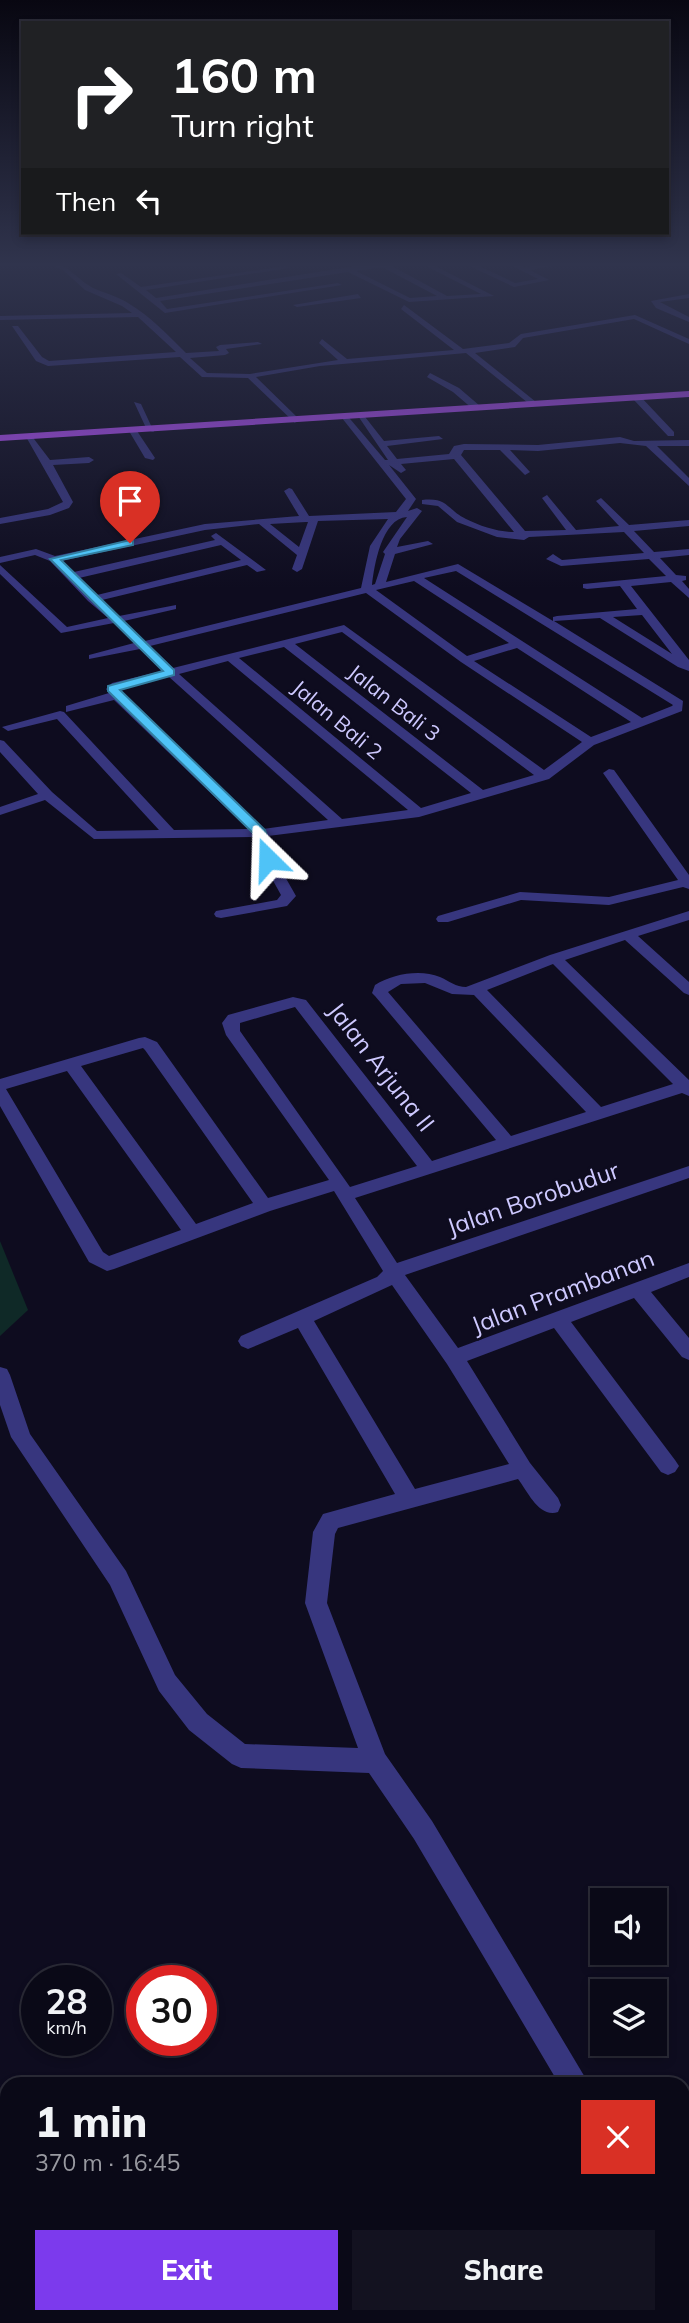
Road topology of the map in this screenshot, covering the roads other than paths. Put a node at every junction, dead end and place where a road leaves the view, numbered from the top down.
1 (199, 370) edge
2 (285, 370) edge
3 (489, 370) edge
4 (430, 375) dead end
5 (250, 376) junction
6 (689, 394) edge
7 (636, 397) junction
8 (137, 404) dead end
9 (533, 404) junction
10 (477, 408) junction
11 (359, 415) junction
12 (345, 416) junction
13 (295, 420) junction
14 (151, 430) junction
15 (133, 431) junction
16 (671, 434) dead end
17 (28, 437) junction
18 (0, 438) edge
19 (439, 439) dead end
20 (596, 441) junction
21 (648, 443) junction
22 (689, 443) edge
23 (382, 444) junction
24 (502, 447) junction
25 (611, 454) dead end
26 (456, 456) junction
27 (150, 458) dead end
28 (89, 460) dead end
29 (396, 462) junction
30 (47, 463) junction
31 (381, 463) junction
32 (525, 472) dead end
33 (689, 483) edge
34 (289, 491) dead end
35 (547, 499) dead end
36 (601, 501) dead end
37 (425, 502) junction
38 (413, 514) junction
39 (397, 515) junction
40 (310, 519) junction
41 (0, 521) edge
42 (261, 521) junction
43 (689, 523) edge
44 (205, 527) junction
45 (628, 529) junction
46 (573, 533) junction
47 (524, 537) junction
48 (223, 541) junction
49 (429, 544) dead end
50 (689, 550) edge
51 (388, 552) junction
52 (650, 553) junction
53 (302, 554) junction
54 (54, 559) junction
55 (0, 560) edge
56 (249, 561) junction
57 (0, 568) edge
58 (297, 569) dead end
59 (261, 570) dead end
60 (72, 576) junction
61 (415, 577) junction
62 (689, 577) edge
63 (675, 579) junction
64 (623, 583) junction
65 (380, 584) junction
66 (587, 586) dead end
67 (366, 588) junction
68 (689, 595) edge
69 (92, 599) junction
70 (172, 607) dead end
71 (646, 611) junction
72 (602, 615) junction
73 (557, 619) dead end
74 (116, 621) junction
75 (285, 642) junction
76 (518, 644) junction
77 (142, 645) junction
78 (93, 657) dead end
79 (230, 657) junction
80 (465, 660) junction
81 (689, 669) edge
82 (170, 672) junction
83 (116, 695) junction
84 (70, 709) dead end
85 (639, 722) junction
86 (8, 727) dead end
87 (590, 742) junction
88 (0, 744) edge
89 (609, 773) dead end
90 (544, 776) junction
91 (480, 794) junction
92 (47, 795) junction
93 (0, 811) edge
94 (419, 813) junction
95 (340, 824) junction
96 (260, 833) junction
97 (171, 835) junction
98 (688, 884) edge
99 (221, 914) dead end
100 (689, 915) edge
101 (443, 919) dead end
102 (627, 934) junction
103 (555, 958) junction
104 (477, 989) junction
105 (689, 990) edge
106 (70, 1063) junction
107 (0, 1085) edge
108 (688, 1087) edge
109 (0, 1092) edge
110 (598, 1115) junction
111 (508, 1143) junction
112 (428, 1168) junction
113 (689, 1172) edge
114 (342, 1189) junction
115 (264, 1206) junction
116 (193, 1233) junction
117 (689, 1270) edge
118 (393, 1272) junction
119 (638, 1289) junction
120 (303, 1319) junction
121 (559, 1321) junction
122 (248, 1341) dead end
123 (689, 1352) edge
124 (454, 1358) junction
125 (0, 1375) edge
126 (668, 1466) dead end
127 (523, 1469) junction
128 (410, 1500) junction
129 (550, 1505) dead end
130 (374, 1761) junction
131 (571, 2077) edge

1 - 5 street
2 - 5 street
3 - 9 street
4 - 10 street
5 - 13 street
6 - 7 main road
7 - 9 main road
7 - 16 street
8 - 14 street
9 - 10 main road
10 - 11 main road
11 - 12 main road
11 - 23 street
12 - 13 main road
12 - 31 street
13 - 14 main road
14 - 15 main road
15 - 17 main road
15 - 27 street
17 - 18 main road
17 - 30 street
19 - 23 street
20 - 21 street
20 - 24 street
20 - 25 street
21 - 22 street
21 - 33 street
23 - 29 street
24 - 26 street
24 - 32 street
26 - 29 street
26 - 47 street
28 - 30 street
29 - 31 street
29 - 37 street
30 - 41 street
31 - 39 street
34 - 40 street
35 - 46 street
36 - 45 street
37 - 38 street
37 - 47 street
38 - 39 street
38 - 51 street
39 - 40 street
39 - 67 street
40 - 42 street
40 - 53 street
42 - 44 street
42 - 53 street
43 - 45 street
44 - 48 street
44 - 54 street
45 - 46 street
45 - 52 street
46 - 47 street
48 - 56 street
48 - 60 street
49 - 51 street
50 - 52 street
51 - 65 street
52 - 52 street
52 - 63 street
53 - 58 street
54 - 55 street
54 - 60 street
56 - 59 street
56 - 69 street
57 - 74 street
60 - 69 street
61 - 65 street
61 - 76 street
61 - 85 street
62 - 63 street
63 - 64 street
63 - 68 street
64 - 66 street
64 - 71 street
65 - 67 street
67 - 77 street
67 - 80 street
69 - 74 street
70 - 74 street
71 - 72 street
71 - 81 street
72 - 73 street
72 - 81 street
74 - 77 street
75 - 79 street
75 - 90 street
75 - 91 street, Jalan Bali 3
76 - 80 street
76 - 85 street
77 - 78 street
77 - 82 street
79 - 82 street
79 - 94 street, Jalan Bali 2
80 - 87 street
82 - 83 street
82 - 95 street
83 - 84 street
83 - 96 street
85 - 87 street
86 - 97 street
87 - 90 street
88 - 92 street
89 - 98 street
90 - 91 street
91 - 94 street
92 - 93 street
92 - 97 street
94 - 95 street
95 - 96 street
96 - 97 street
96 - 99 street
98 - 101 street
100 - 102 street
102 - 103 street
102 - 105 street
103 - 104 street
103 - 108 street
104 - 110 street
104 - 111 street
106 - 107 street
106 - 115 street
106 - 116 street
108 - 110 street
109 - 116 street
110 - 111 street
111 - 112 street
112 - 114 street
112 - 114 street, Jalan Arjuna II
113 - 118 street, Jalan Borobudur
114 - 115 street
114 - 118 street
115 - 116 street
117 - 119 street, Jalan Prambanan
118 - 120 street, Jalan Borobudur
118 - 124 street
119 - 121 street, Jalan Prambanan
119 - 123 street
120 - 122 street, Jalan Borobudur
120 - 128 street
121 - 124 street, Jalan Prambanan
121 - 126 street
124 - 127 street
125 - 130 street
127 - 128 street
127 - 129 street
128 - 130 street
130 - 131 street

